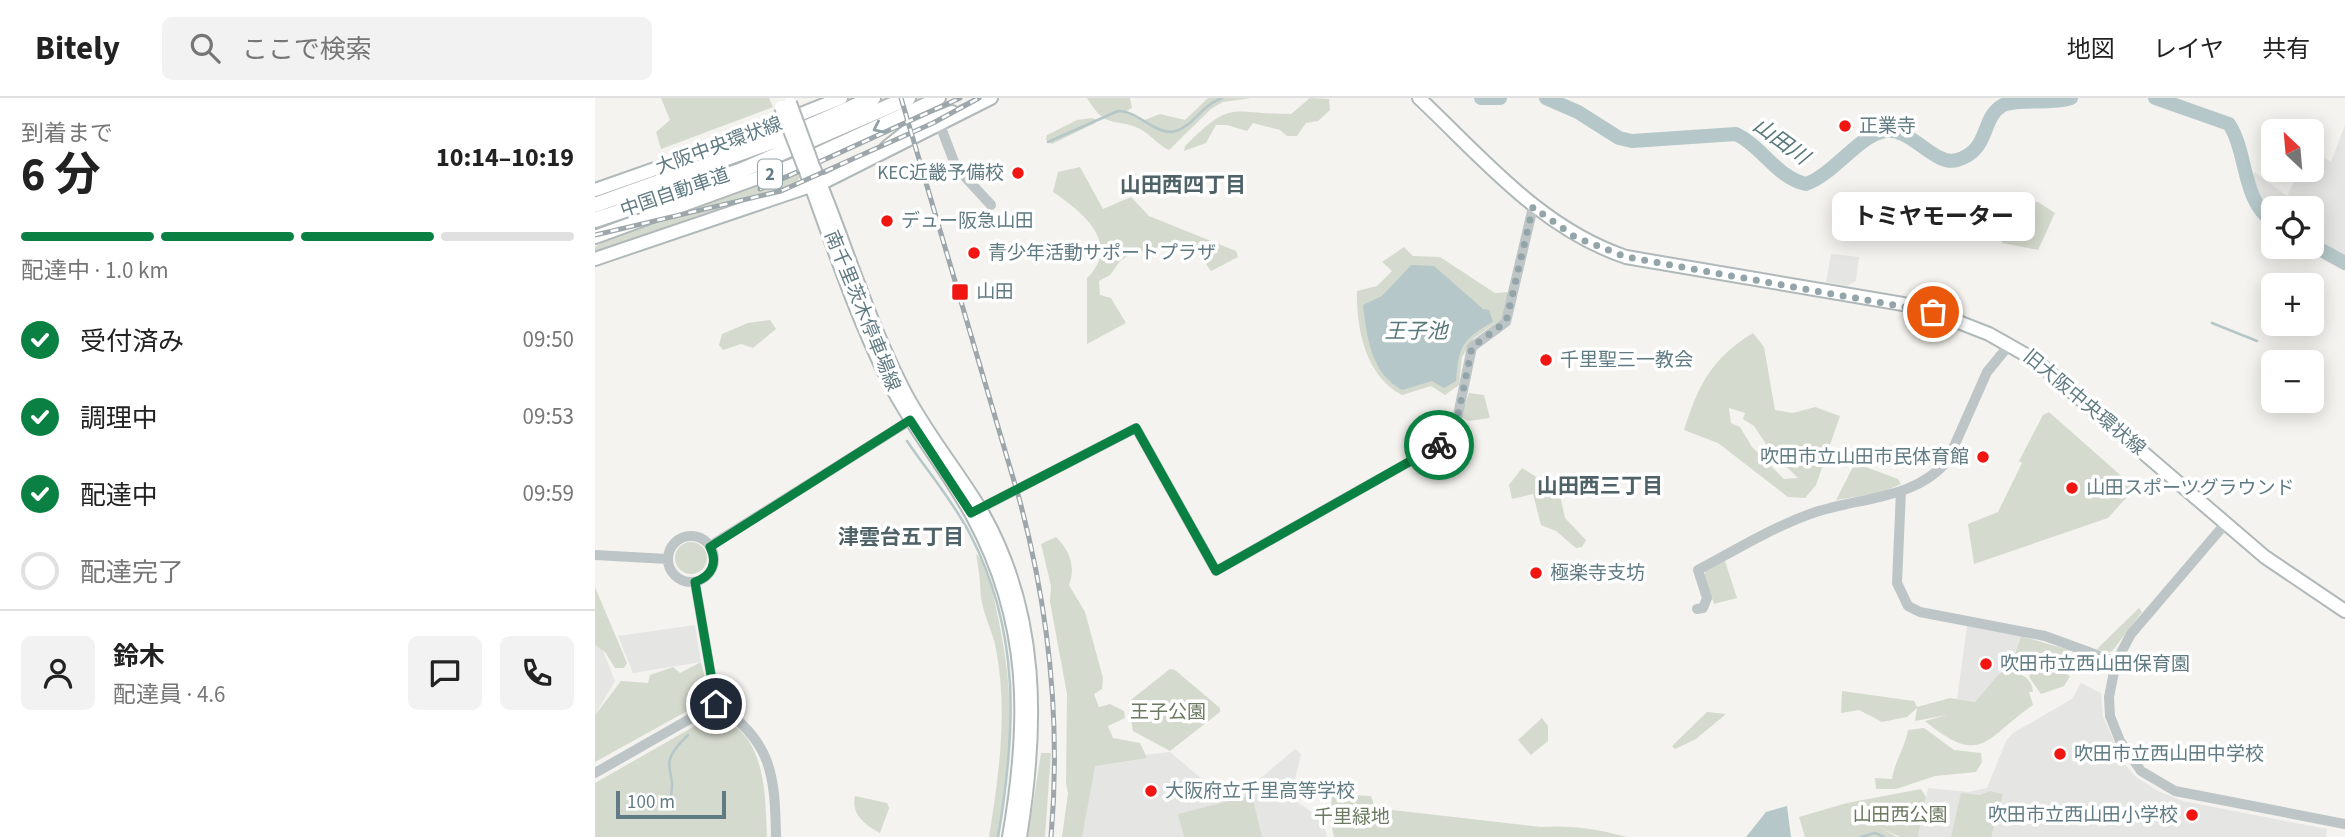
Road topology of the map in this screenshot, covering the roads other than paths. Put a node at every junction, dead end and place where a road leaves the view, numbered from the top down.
1 (841, 98) edge
2 (873, 98) edge
3 (908, 98) edge
4 (1419, 98) edge
5 (937, 99) edge
6 (988, 99) edge
7 (784, 101) edge
8 (942, 120) junction
9 (815, 183) junction
10 (595, 190) edge
11 (595, 205) edge
12 (991, 205) dead end
13 (1533, 207) junction
14 (595, 220) edge
15 (595, 237) edge
16 (595, 259) edge
17 (2010, 344) junction
18 (914, 417) junction
19 (1901, 491) junction
20 (975, 511) junction
21 (2225, 524) junction
22 (710, 547) junction
23 (595, 555) edge
24 (668, 559) junction
25 (695, 582) junction
26 (1697, 609) dead end
27 (2345, 611) edge
28 (2116, 662) junction
29 (716, 704) junction
30 (595, 772) edge
31 (2345, 824) edge
32 (776, 837) edge
33 (1009, 837) edge
34 (1020, 837) edge

1 - 10 main road, 大阪中央環状線 / 2
2 - 11 highway, 中国自動車道
3 - 14 highway, 中国自動車道
4 - 13 main road, 旧大阪中央環状線
5 -> 15 main road, 2
6 - 8 main road, 2
7 - 9 main road, 南千里茨木停車場線, bridge
8 - 9 main road, 2
8 - 12 street
9 - 16 main road, 2
9 - 18 main road, 南千里茨木停車場線
13 - 17 main road, 旧大阪中央環状線
13 - 20 street
17 - 19 street
17 - 21 main road, 旧大阪中央環状線
18 - 20 main road, 南千里茨木停車場線
18 - 22 street
19 - 26 street
19 - 28 street
20 - 33 main road, 南千里茨木停車場線
20 - 34 main road, 南千里茨木停車場線
21 - 27 main road, 旧大阪中央環状線
21 - 28 street
22 - 24 street
22 - 25 street
23 - 24 street
24 - 25 street
25 - 29 street
28 - 31 street
29 - 30 street
29 - 32 street

